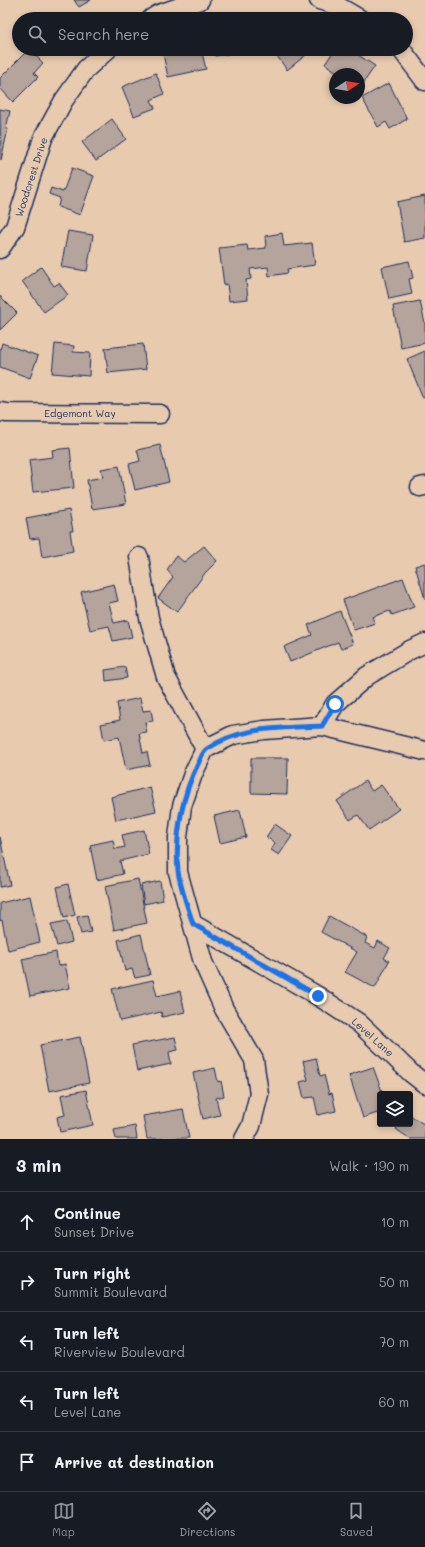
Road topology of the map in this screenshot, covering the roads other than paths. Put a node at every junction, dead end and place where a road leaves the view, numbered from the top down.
1 (200, 0) edge
2 (319, 0) edge
3 (165, 12) edge
4 (348, 12) edge
5 (100, 56) edge
6 (406, 56) edge
7 (425, 81) edge
8 (0, 249) edge
9 (0, 412) edge
10 (160, 414) dead end
11 (139, 557) dead end
12 (425, 643) edge
13 (322, 726) junction
14 (205, 750) junction
15 (425, 751) edge
16 (193, 924) junction
17 (425, 1084) edge
18 (244, 1139) edge

1 - 3 street
2 - 4 street
5 - 8 street, Woodcrest Drive
6 - 7 street
9 - 10 street, Edgemont Way
11 - 14 street
12 - 13 street
13 - 14 street
13 - 15 street
14 - 16 street
16 - 17 street, Level Lane
16 - 18 street

